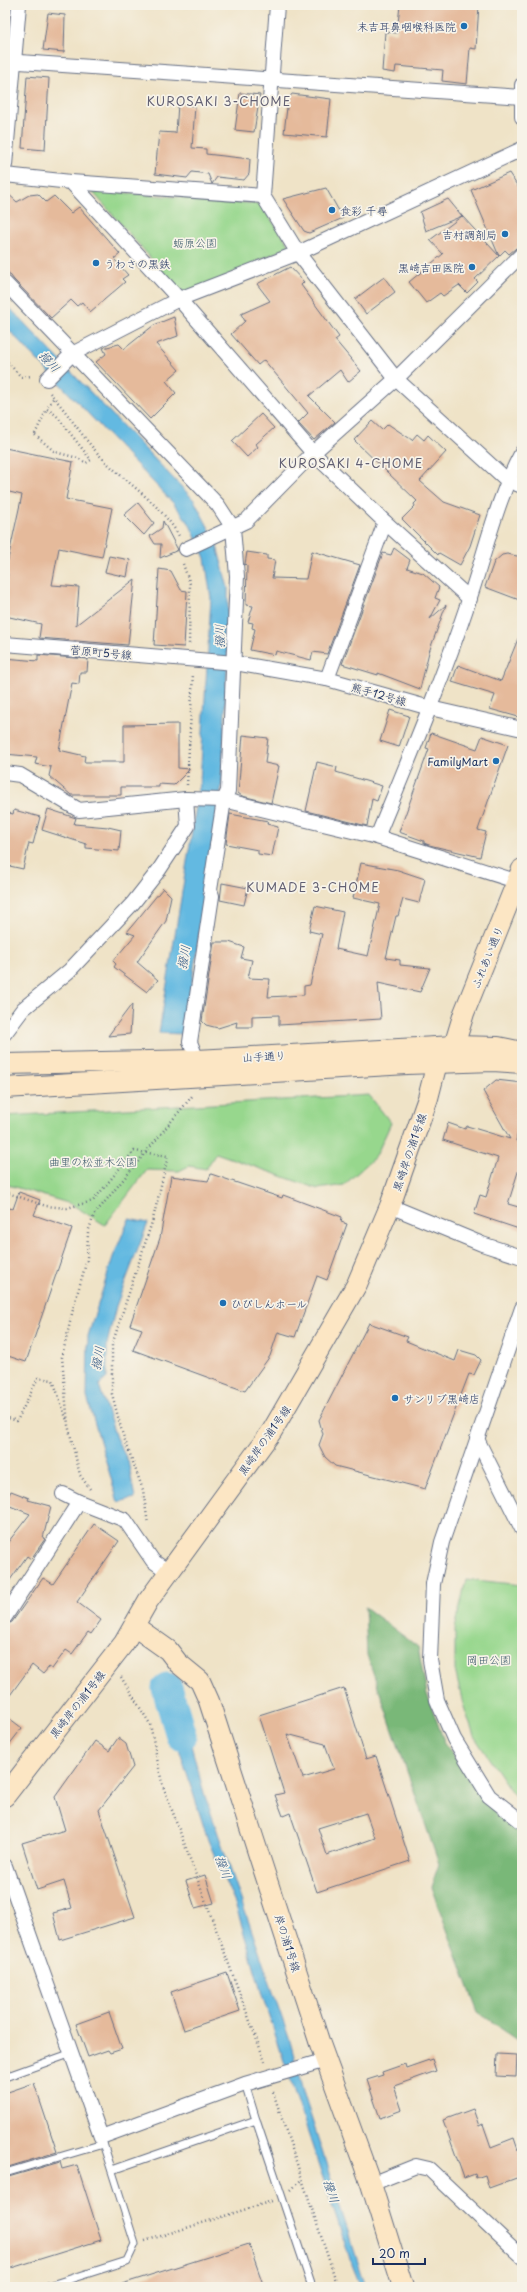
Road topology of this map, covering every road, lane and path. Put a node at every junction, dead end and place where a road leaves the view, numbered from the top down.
1 (19, 5) edge
2 (277, 5) edge
3 (10, 61) edge
4 (272, 79) junction
5 (522, 93) edge
6 (522, 117) edge
7 (522, 149) edge
8 (5, 165) edge
9 (5, 175) edge
10 (71, 182) junction
11 (263, 196) junction
12 (298, 253) junction
13 (522, 254) edge
14 (5, 283) edge
15 (179, 299) junction
16 (5, 359) edge
17 (68, 359) junction
18 (396, 379) junction
19 (43, 382) junction
20 (54, 398) junction
21 (47, 409) junction
22 (522, 452) edge
23 (314, 453) junction
24 (507, 480) junction
25 (522, 486) edge
26 (385, 522) junction
27 (227, 531) junction
28 (190, 547) junction
29 (470, 599) junction
30 (5, 644) edge
31 (193, 659) junction
32 (235, 663) junction
33 (328, 679) junction
34 (430, 708) junction
35 (522, 729) edge
36 (5, 774) edge
37 (186, 799) junction
38 (224, 800) junction
39 (377, 837) junction
40 (521, 878) edge
41 (5, 1033) edge
42 (454, 1046) junction
43 (522, 1052) edge
44 (197, 1060) junction
45 (437, 1062) junction
46 (522, 1063) edge
47 (5, 1064) edge
48 (5, 1088) edge
49 (194, 1093) dead end
50 (5, 1143) edge
51 (5, 1150) edge
52 (145, 1153) junction
53 (5, 1192) edge
54 (390, 1206) junction
55 (522, 1257) edge
56 (522, 1308) edge
57 (5, 1417) edge
58 (68, 1425) junction
59 (477, 1439) junction
60 (91, 1490) dead end
61 (63, 1494) dead end
62 (78, 1502) junction
63 (144, 1524) dead end
64 (522, 1529) edge
65 (170, 1573) junction
66 (5, 1616) edge
67 (134, 1626) junction
68 (120, 1675) dead end
69 (5, 1796) edge
70 (522, 1822) edge
71 (5, 1866) edge
72 (72, 2053) junction
73 (265, 2062) dead end
74 (317, 2063) junction
75 (5, 2077) edge
76 (273, 2082) junction
77 (245, 2084) junction
78 (256, 2120) junction
79 (102, 2141) junction
80 (112, 2170) junction
81 (5, 2173) edge
82 (302, 2179) junction
83 (370, 2184) junction
84 (283, 2198) junction
85 (135, 2244) junction
86 (522, 2257) edge
87 (311, 2286) edge
88 (45, 2287) edge
89 (338, 2287) edge
90 (403, 2287) edge

1 - 3 street
2 - 4 street
3 - 4 street
3 - 8 street
4 - 5 street
4 - 11 street
5 - 6 street
7 - 12 street
9 - 10 street
10 - 11 street
10 - 15 street
11 - 12 street
12 - 15 street
12 - 18 street
13 - 18 street
14 - 17 street
15 - 17 street
15 - 23 street
16 - 19 path
17 - 19 street
17 - 27 street
18 - 23 street
18 - 24 street
19 - 20 path
20 - 21 path
20 - 28 path
21 - 21 path
22 - 24 street
23 - 26 street
23 - 27 street
24 - 25 street
24 - 29 street
26 - 29 street
26 - 33 street
27 - 28 street
27 - 32 street
28 - 31 path
29 - 34 street
30 - 31 street, 菅原町5号線
31 - 32 street, 菅原町5号線
31 - 37 path
32 - 33 street, 熊手12号線
32 - 38 street
33 - 34 street, 熊手12号線
34 - 35 street, 熊手12号線
34 - 39 street
36 - 37 street
37 - 38 street
37 - 41 street
38 - 39 street
38 - 44 street
39 - 40 street
40 - 42 street, ふれあい通り
42 - 43 street, 山手通り
42 - 44 street, 山手通り
42 - 45 street
44 - 47 street, 山手通り
45 - 46 street, 山手通り
45 - 48 street, 山手通り
45 - 54 street, 黒崎岸の浦1号線
49 - 52 path
50 - 51 path
52 - 53 path
52 - 58 path
52 - 63 path
54 - 55 street
54 - 65 street, 黒崎岸の浦1号線
56 - 59 street
57 - 58 path
58 - 60 path
59 - 64 street
59 - 70 street
61 - 62 street
62 - 65 street
62 - 66 street
65 - 67 street, 黒崎岸の浦1号線
67 - 69 street, 黒崎岸の浦1号線
67 - 74 street, 岸の浦1号線
68 - 73 path
71 - 72 street
72 - 75 lane
72 - 79 street
74 - 76 street
74 - 83 street, 岸の浦1号線
76 - 77 street
76 - 82 path
77 - 78 lane
77 - 79 street
78 - 80 lane
78 - 84 lane
79 - 80 lane
79 - 81 lane
80 - 85 lane
82 - 84 path
82 - 89 path
83 - 86 street
83 - 90 street, 岸の浦1号線
84 - 85 path
84 - 87 lane
85 - 88 lane

